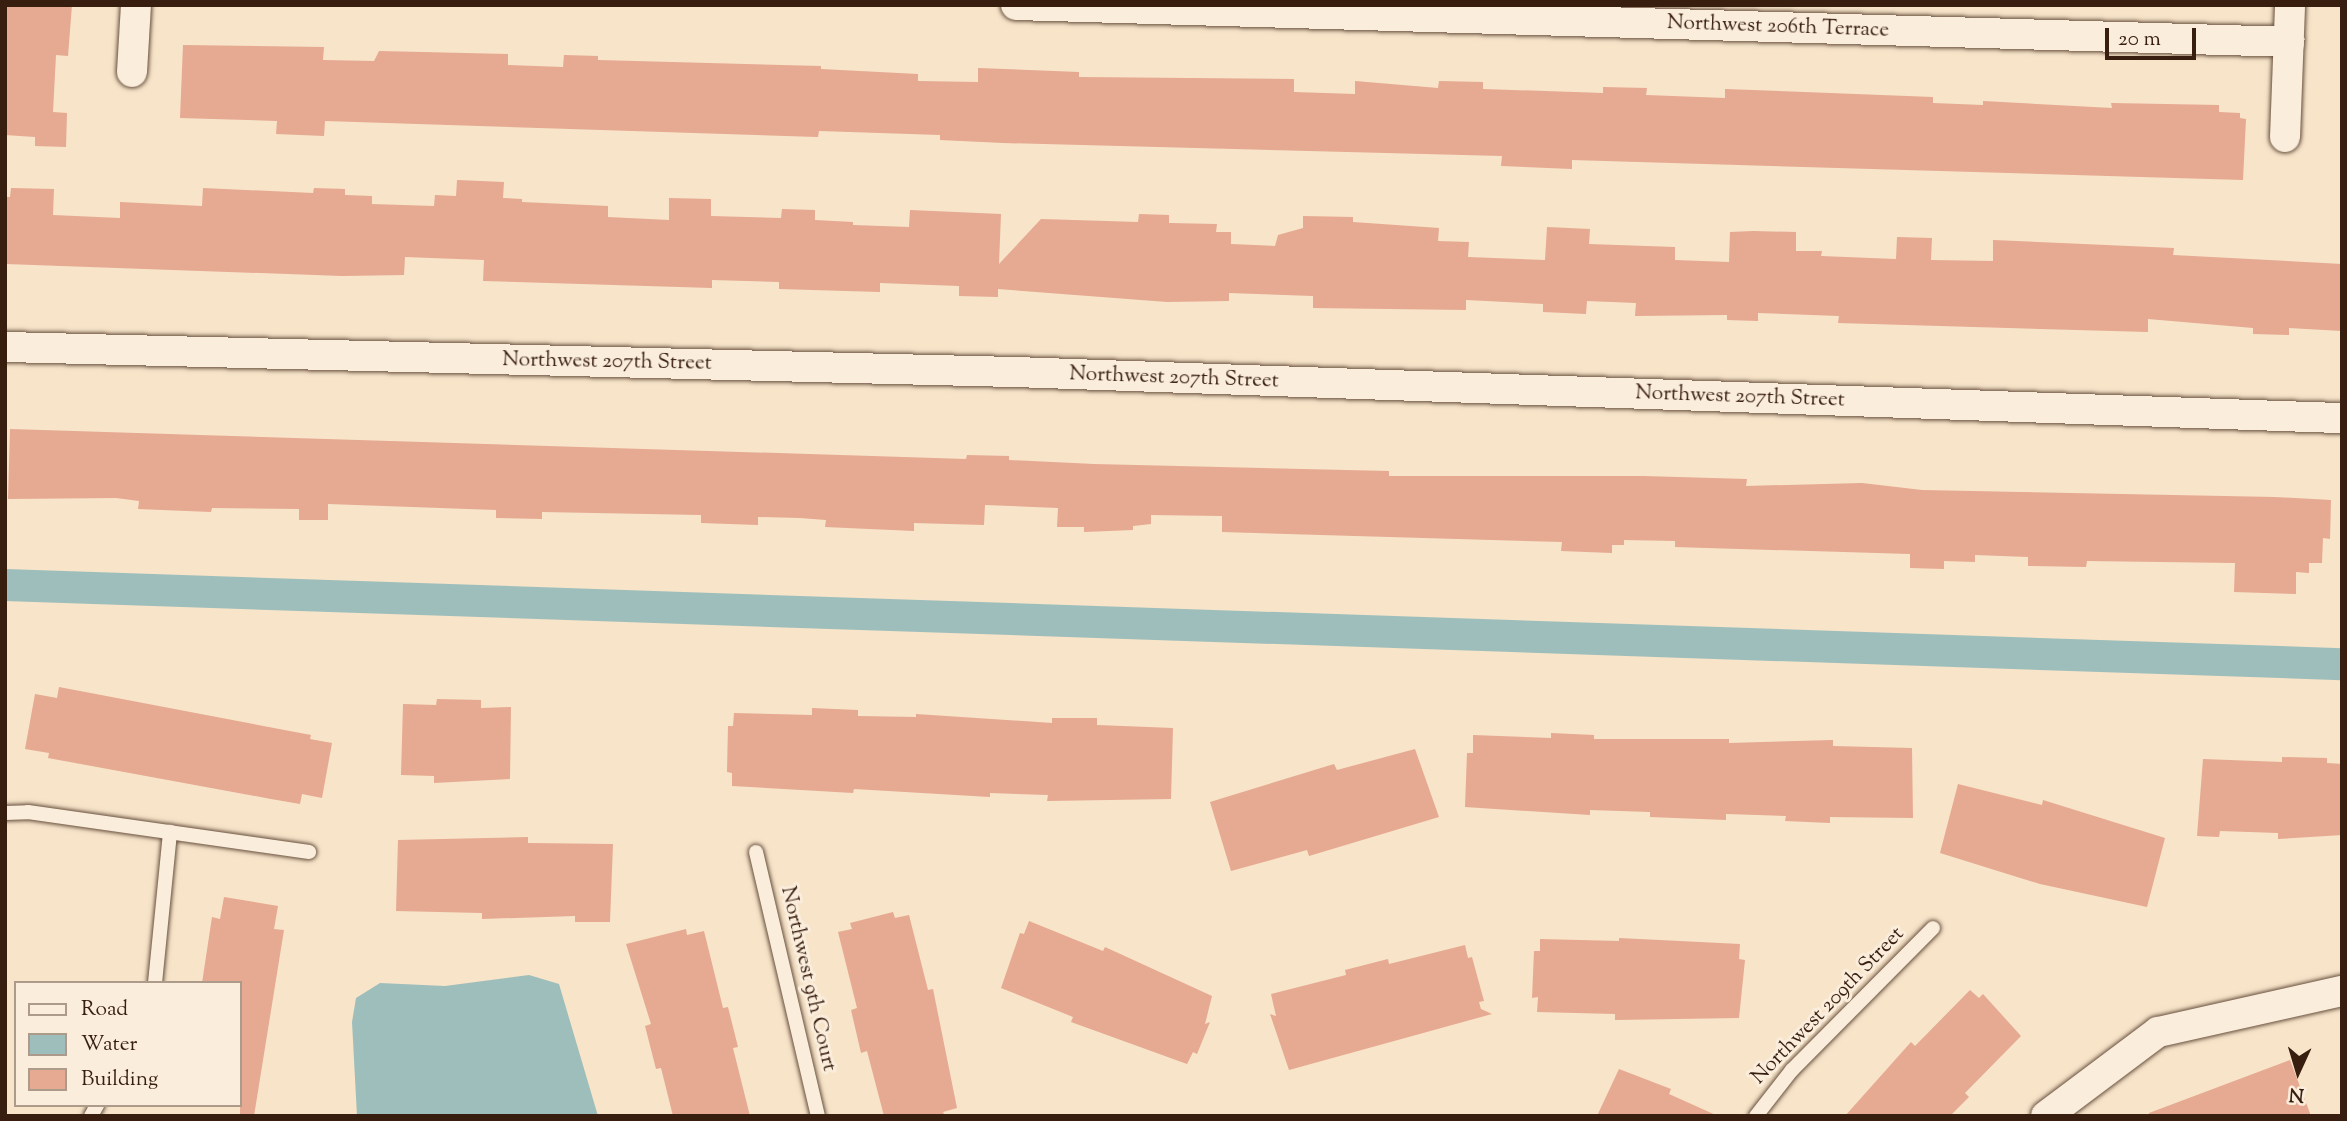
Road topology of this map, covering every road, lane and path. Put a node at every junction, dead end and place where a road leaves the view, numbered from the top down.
1 (136, 5) edge
2 (1016, 5) edge
3 (2290, 5) edge
4 (2289, 41) junction
5 (132, 72) dead end
6 (2285, 137) dead end
7 (5, 347) edge
8 (2342, 418) edge
9 (5, 813) edge
10 (170, 832) junction
11 (309, 852) dead end
12 (756, 852) dead end
13 (1933, 928) dead end
14 (155, 981) edge
15 (2342, 991) edge
16 (818, 1116) edge
17 (1756, 1116) edge
18 (2046, 1116) edge

1 - 5 street
2 - 4 street, Northwest 206th Terrace
3 - 4 street
4 - 6 street
7 - 8 street, Northwest 207th Street
9 - 10 lane
10 - 11 lane
10 - 14 lane
12 - 16 lane, Northwest 9th Court
13 - 17 lane, Northwest 209th Street
15 - 18 street

